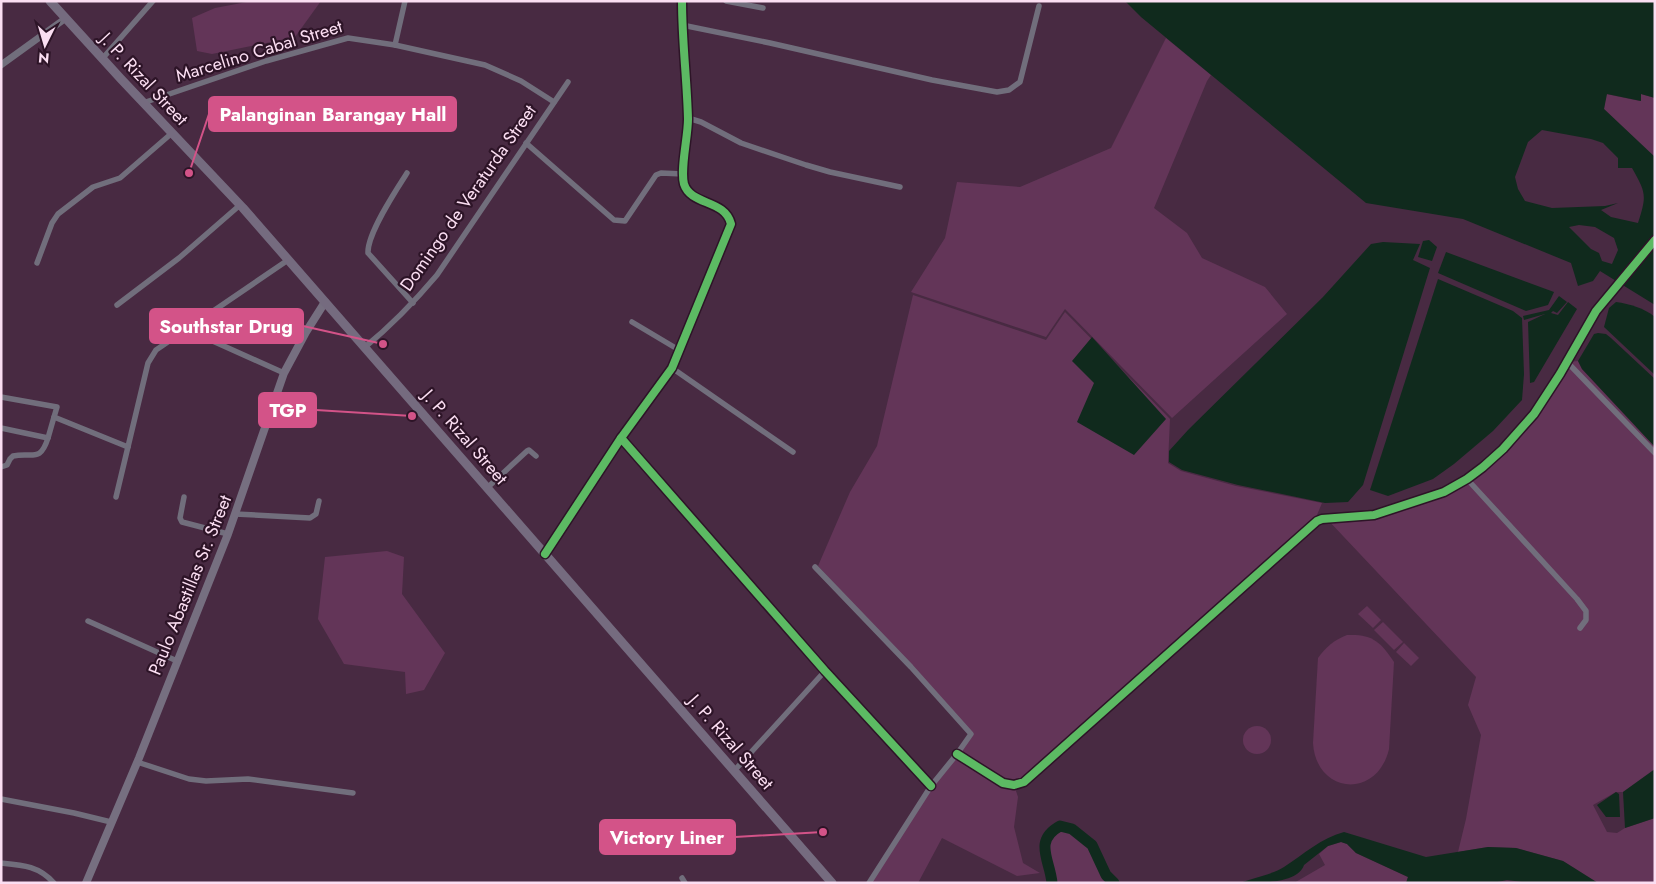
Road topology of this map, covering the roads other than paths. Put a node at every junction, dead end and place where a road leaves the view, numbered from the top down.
1 (50, 1) edge
2 (153, 1) edge
3 (405, 1) edge
4 (682, 1) edge
5 (726, 1) edge
6 (1039, 6) dead end
7 (763, 8) dead end
8 (66, 18) junction
9 (682, 25) junction
10 (395, 45) junction
11 (102, 59) junction
12 (1, 64) edge
13 (568, 82) dead end
14 (554, 102) junction
15 (143, 103) junction
16 (688, 118) junction
17 (172, 133) junction
18 (526, 143) junction
19 (407, 173) dead end
20 (683, 174) junction
21 (900, 187) dead end
22 (240, 205) junction
23 (1655, 240) edge
24 (288, 260) junction
25 (37, 263) dead end
26 (325, 302) junction
27 (413, 303) junction
28 (117, 305) dead end
29 (632, 322) dead end
30 (186, 329) junction
31 (365, 347) junction
32 (679, 350) junction
33 (1567, 362) junction
34 (672, 368) junction
35 (284, 373) junction
36 (1, 397) edge
37 (54, 417) junction
38 (1, 428) edge
39 (48, 438) junction
40 (622, 438) junction
41 (128, 447) junction
42 (793, 452) dead end
43 (1655, 453) edge
44 (536, 456) dead end
45 (1, 467) edge
46 (1467, 479) junction
47 (487, 488) junction
48 (116, 497) dead end
49 (184, 497) dead end
50 (319, 501) dead end
51 (235, 514) junction
52 (228, 534) junction
53 (545, 554) junction
54 (815, 567) dead end
55 (88, 621) dead end
56 (1580, 628) dead end
57 (177, 661) junction
58 (825, 671) junction
59 (957, 754) junction
60 (137, 762) junction
61 (734, 770) junction
62 (931, 786) junction
63 (353, 792) dead end
64 (1, 799) edge
65 (111, 822) junction
66 (1, 863) edge
67 (54, 883) edge
68 (86, 883) edge
69 (832, 883) edge
70 (869, 883) edge

1 - 8 main road, J. P. Rizal Street
2 - 11 street
3 - 10 street
4 - 9 street
5 - 7 street
6 - 9 street
8 - 11 main road, J. P. Rizal Street
8 - 12 street
9 - 16 street
10 - 14 street, Marcelino Cabal Street
10 - 15 street, Marcelino Cabal Street
11 - 15 main road, J. P. Rizal Street
13 - 14 street, Domingo de Veraturda Street
14 - 18 street, Domingo de Veraturda Street
15 - 17 main road, J. P. Rizal Street
16 - 20 street
16 - 21 street
17 - 22 main road, J. P. Rizal Street
17 - 25 street
18 - 20 street
18 - 27 street, Domingo de Veraturda Street
19 - 27 street
20 - 32 street
22 - 24 main road, J. P. Rizal Street
22 - 28 street
23 - 33 street
24 - 26 main road, J. P. Rizal Street
24 - 30 street
26 - 31 main road, J. P. Rizal Street
26 - 35 main road, Paulo Abastillas Sr. Street
27 - 31 street, Domingo de Veraturda Street
29 - 32 street
30 - 35 street
30 - 41 street
31 - 47 main road, J. P. Rizal Street
32 - 34 street
33 - 43 street
33 - 46 street
34 - 40 street
34 - 42 street
35 - 51 main road, Paulo Abastillas Sr. Street
36 - 37 street
37 - 39 street
37 - 41 street
38 - 39 street
39 - 45 street
40 - 53 street
40 - 58 street
41 - 48 street
44 - 47 street
46 - 56 street
46 - 59 street
47 - 53 main road, J. P. Rizal Street
49 - 52 street
50 - 51 street
51 - 52 main road, Paulo Abastillas Sr. Street
52 - 57 main road, Paulo Abastillas Sr. Street
53 - 61 main road, J. P. Rizal Street
54 - 59 street
55 - 57 street
57 - 60 main road, Paulo Abastillas Sr. Street
58 - 61 street
58 - 62 street
59 - 62 street
60 - 63 street
60 - 65 main road, Paulo Abastillas Sr. Street
61 - 69 main road, J. P. Rizal Street
62 - 70 street
64 - 65 street
65 - 68 main road, Paulo Abastillas Sr. Street
66 - 67 street

